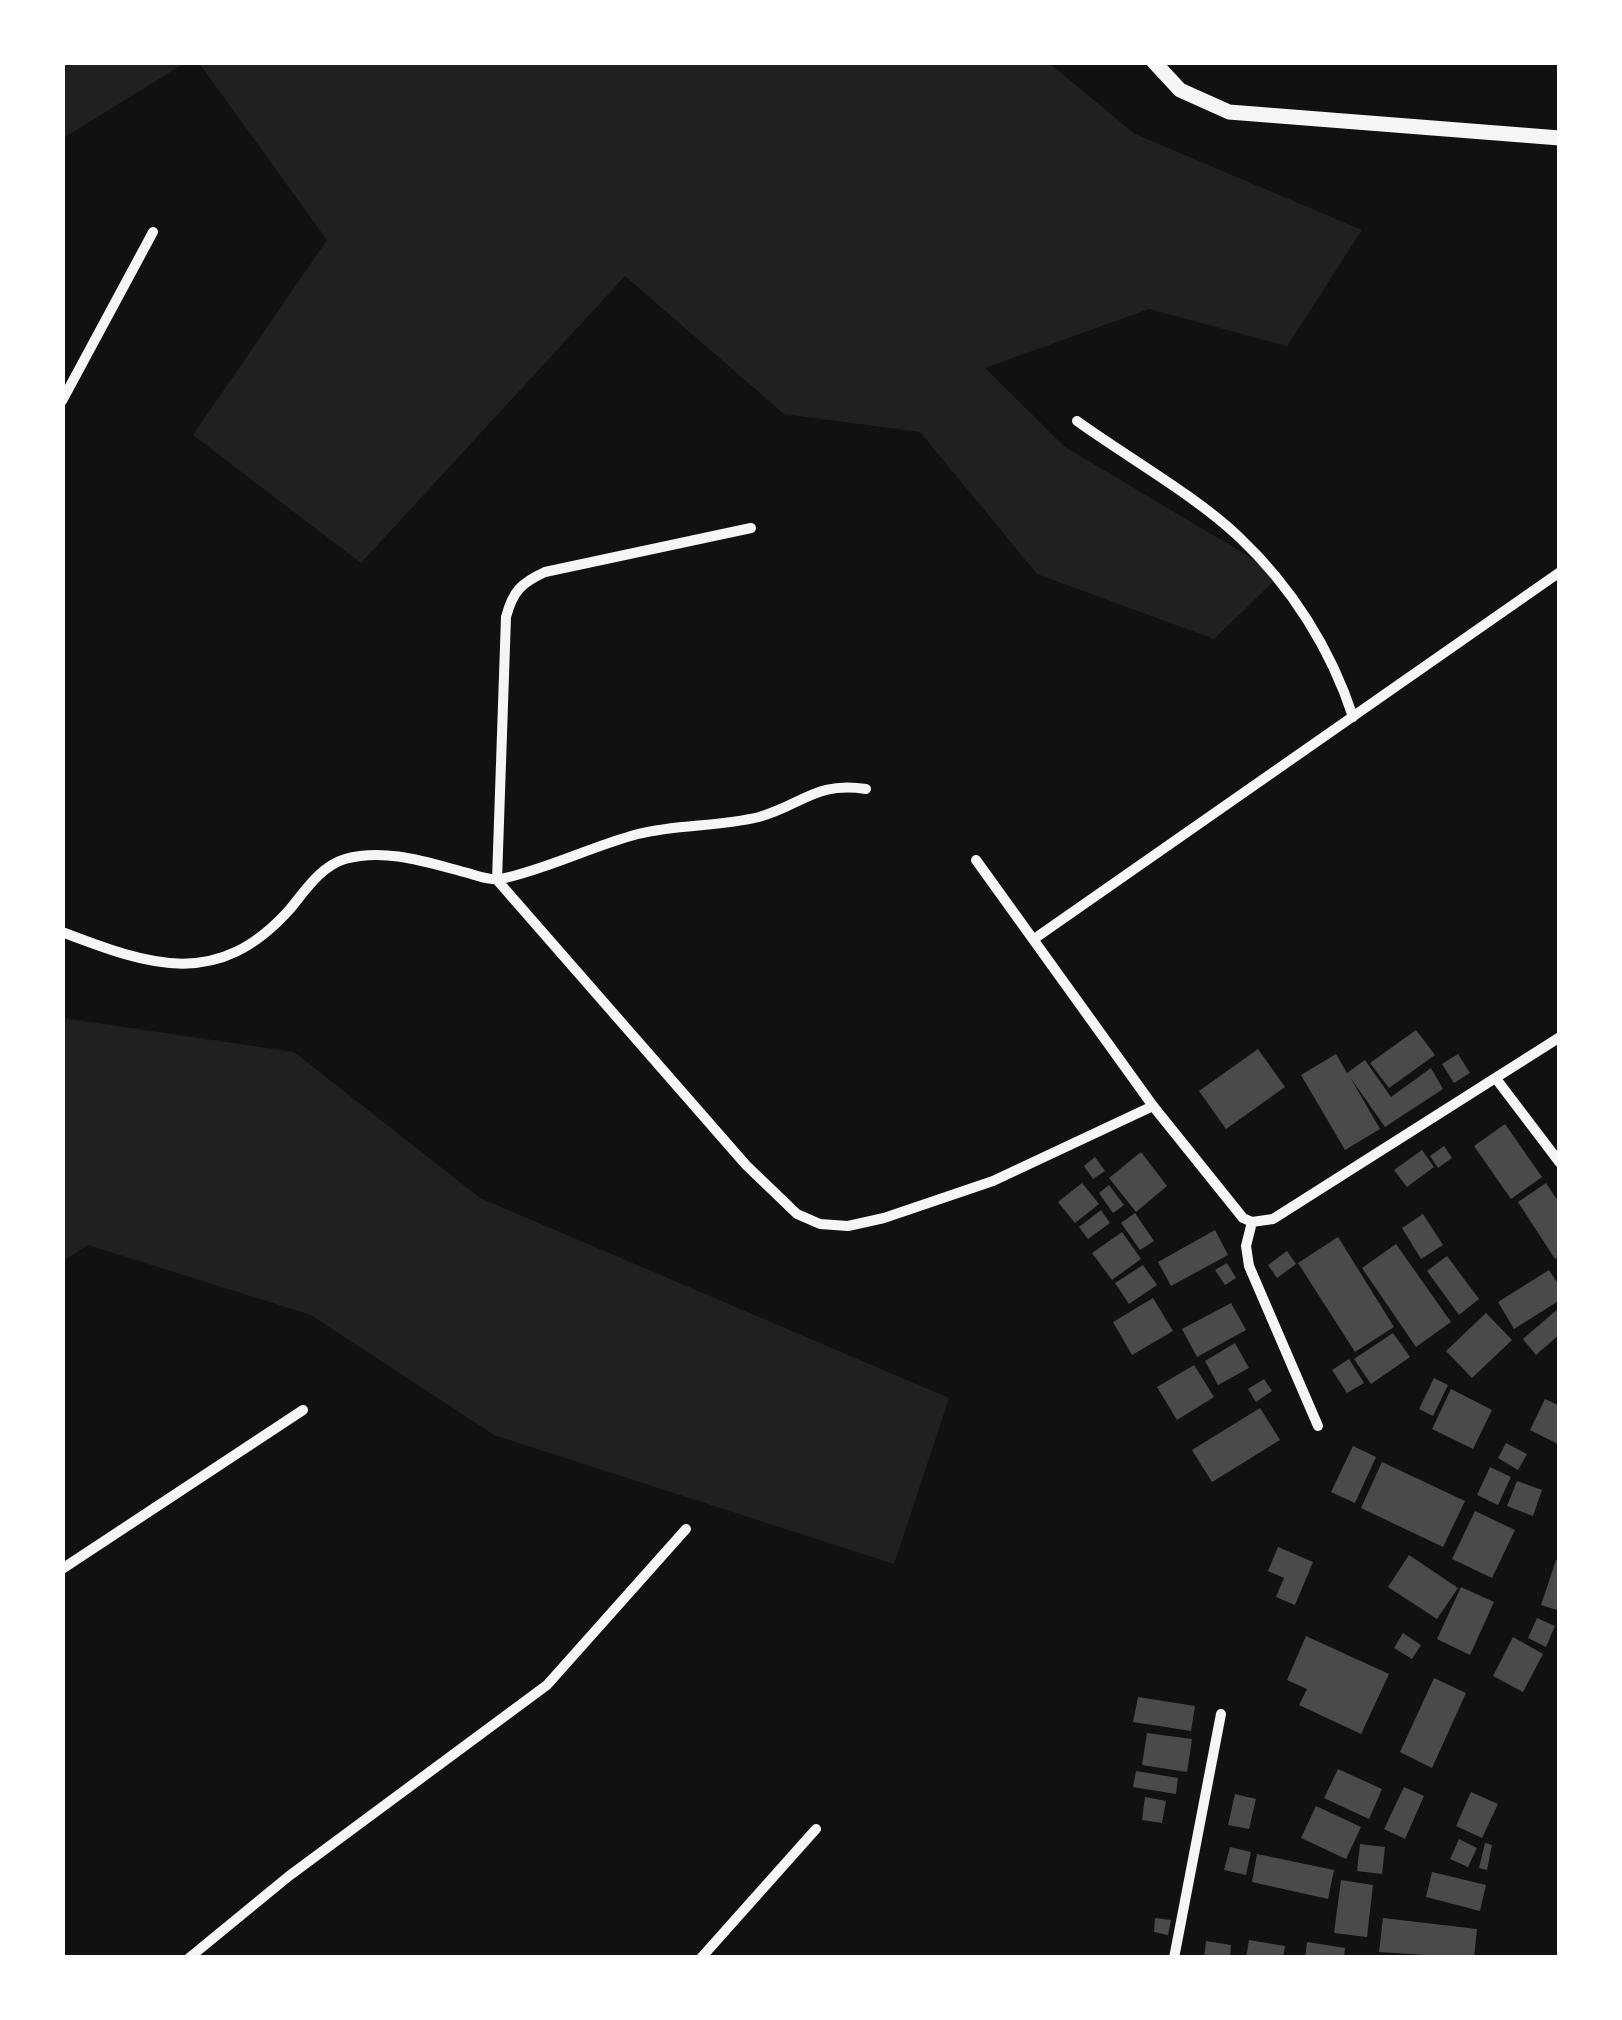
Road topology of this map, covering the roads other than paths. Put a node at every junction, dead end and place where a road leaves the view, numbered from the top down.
1 (1154, 62) edge
2 (1560, 138) edge
3 (153, 232) dead end
4 (62, 402) edge
5 (1078, 421) dead end
6 (751, 528) dead end
7 (1560, 572) edge
8 (1352, 717) junction
9 (866, 789) dead end
10 (976, 860) dead end
11 (497, 880) junction
12 (62, 932) edge
13 (1034, 939) junction
14 (1560, 1037) edge
15 (1497, 1080) junction
16 (1153, 1106) junction
17 (1560, 1163) edge
18 (1252, 1222) junction
19 (303, 1410) dead end
20 (1318, 1426) dead end
21 (686, 1529) dead end
22 (62, 1568) edge
23 (1222, 1714) dead end
24 (816, 1829) dead end
25 (189, 1958) edge
26 (701, 1958) edge
27 (1174, 1958) edge

1 - 2 street
3 - 4 street
5 - 8 street
6 - 11 street
7 - 8 street
8 - 13 street
9 - 11 street
10 - 13 street
11 - 12 street
11 - 16 street
13 - 16 street
14 - 15 street
15 - 17 street
15 - 18 street
16 - 18 street
18 - 20 street
19 - 22 street
21 - 25 street
23 - 27 street
24 - 26 street

